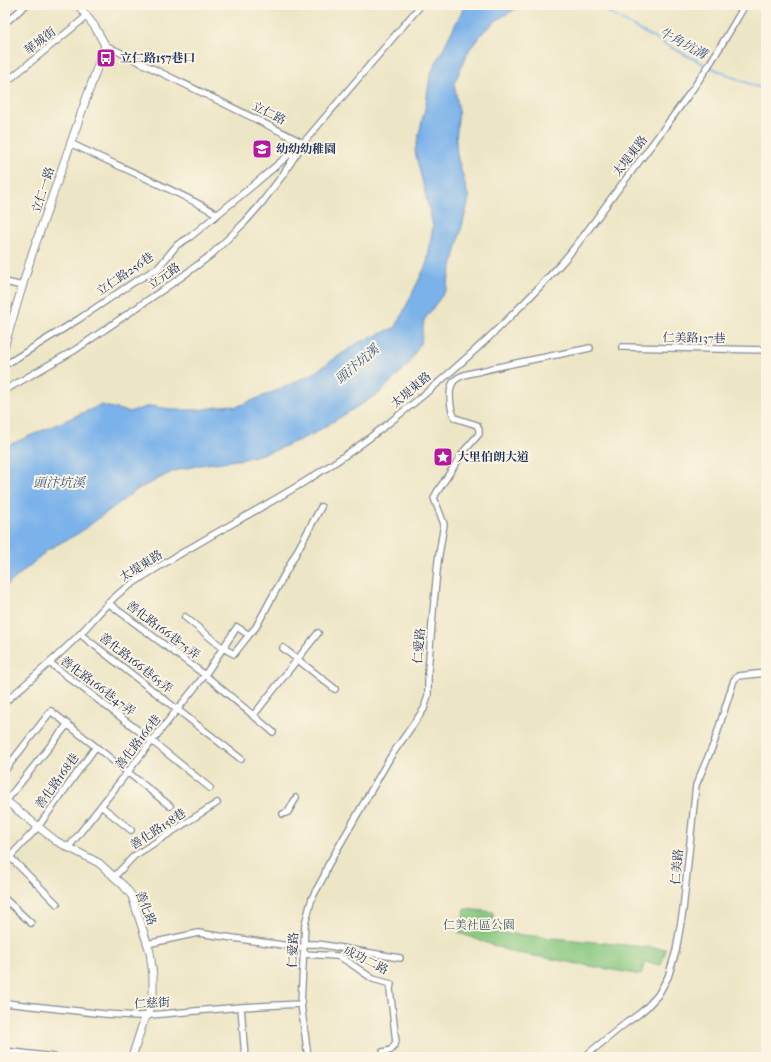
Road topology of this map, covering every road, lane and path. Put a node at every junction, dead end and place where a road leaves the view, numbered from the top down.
1 (26, 5) edge
2 (78, 5) edge
3 (421, 5) edge
4 (745, 5) edge
5 (87, 16) junction
6 (5, 23) edge
7 (105, 45) junction
8 (5, 83) edge
9 (70, 143) junction
10 (303, 143) junction
11 (217, 214) junction
12 (5, 282) edge
13 (23, 286) junction
14 (5, 344) edge
15 (622, 347) dead end
16 (590, 348) dead end
17 (766, 350) edge
18 (5, 365) edge
19 (5, 390) edge
20 (321, 507) dead end
21 (108, 603) junction
22 (184, 617) dead end
23 (318, 633) dead end
24 (80, 634) junction
25 (249, 635) junction
26 (224, 648) junction
27 (283, 648) dead end
28 (297, 658) junction
29 (50, 663) junction
30 (766, 673) edge
31 (206, 675) junction
32 (335, 689) dead end
33 (5, 702) edge
34 (178, 709) junction
35 (253, 716) junction
36 (67, 725) junction
37 (273, 732) dead end
38 (152, 741) junction
39 (95, 748) junction
40 (241, 759) dead end
41 (5, 770) edge
42 (127, 773) junction
43 (210, 788) dead end
44 (296, 798) dead end
45 (5, 800) edge
46 (217, 804) dead end
47 (101, 806) junction
48 (170, 806) dead end
49 (283, 814) dead end
50 (38, 827) junction
51 (131, 830) dead end
52 (68, 848) junction
53 (5, 852) edge
54 (10, 857) junction
55 (5, 862) edge
56 (114, 877) junction
57 (5, 899) edge
58 (58, 904) dead end
59 (31, 923) dead end
60 (147, 944) junction
61 (304, 948) junction
62 (400, 958) dead end
63 (5, 1003) edge
64 (301, 1004) junction
65 (241, 1007) junction
66 (148, 1015) junction
67 (5, 1051) edge
68 (384, 1052) dead end
69 (54, 1057) edge
70 (132, 1057) edge
71 (245, 1057) edge
72 (308, 1057) edge
73 (584, 1057) edge

1 - 6 street
2 - 5 street
3 - 10 street
4 - 21 street, 太堤東路
5 - 7 street
5 - 8 street, 華城街
7 - 9 street, 立仁一路
7 - 10 street, 立仁路
9 - 11 street
9 - 13 street, 立仁一路
10 - 11 street, 立仁路256巷
10 - 19 street, 立元路
11 - 18 street, 立仁路256巷
12 - 13 street
13 - 14 street, 立仁一路
15 - 17 street, 仁美路137巷
16 - 61 street, 仁愛路
20 - 25 street
21 - 24 street, 太堤東路
21 - 31 street, 善化路166巷75弄
22 - 26 street
23 - 28 street
24 - 29 street, 太堤東路
24 - 34 street, 善化路166巷65弄
25 - 26 street
25 - 26 street, 善化路166巷
26 - 31 street, 善化路166巷
27 - 28 street
28 - 32 street
28 - 35 street
29 - 33 street, 太堤東路
29 - 38 street, 善化路166巷47弄
30 - 73 street, 仁美路
31 - 34 street, 善化路166巷
31 - 35 street, 善化路166巷75弄
34 - 38 street, 善化路166巷
34 - 40 street, 善化路166巷65弄
35 - 37 street, 善化路166巷75弄
36 - 39 street
36 - 41 street
36 - 45 street
38 - 42 street, 善化路166巷
38 - 43 street, 善化路166巷47弄
39 - 42 street
39 - 50 street, 善化路168巷
42 - 47 street, 善化路166巷
42 - 48 street
44 - 49 street
45 - 50 street, 善化路
46 - 56 street, 善化路158巷
47 - 51 street
47 - 52 street, 善化路166巷
50 - 52 street, 善化路
50 - 54 street, 善化路168巷
52 - 56 street, 善化路
53 - 54 street
54 - 55 street, 善化路168巷
54 - 58 street
56 - 60 street, 善化路
57 - 59 street
60 - 61 street, 成功二路
60 - 66 street, 善化路
61 - 62 street, 成功二路
61 - 64 street, 仁愛路
61 - 68 street, 成功二路
63 - 66 street, 仁慈街
64 - 65 street, 仁慈街
64 - 72 street, 仁愛路
65 - 66 street, 仁慈街
65 - 71 street
66 - 70 street, 善化路
67 - 69 street

